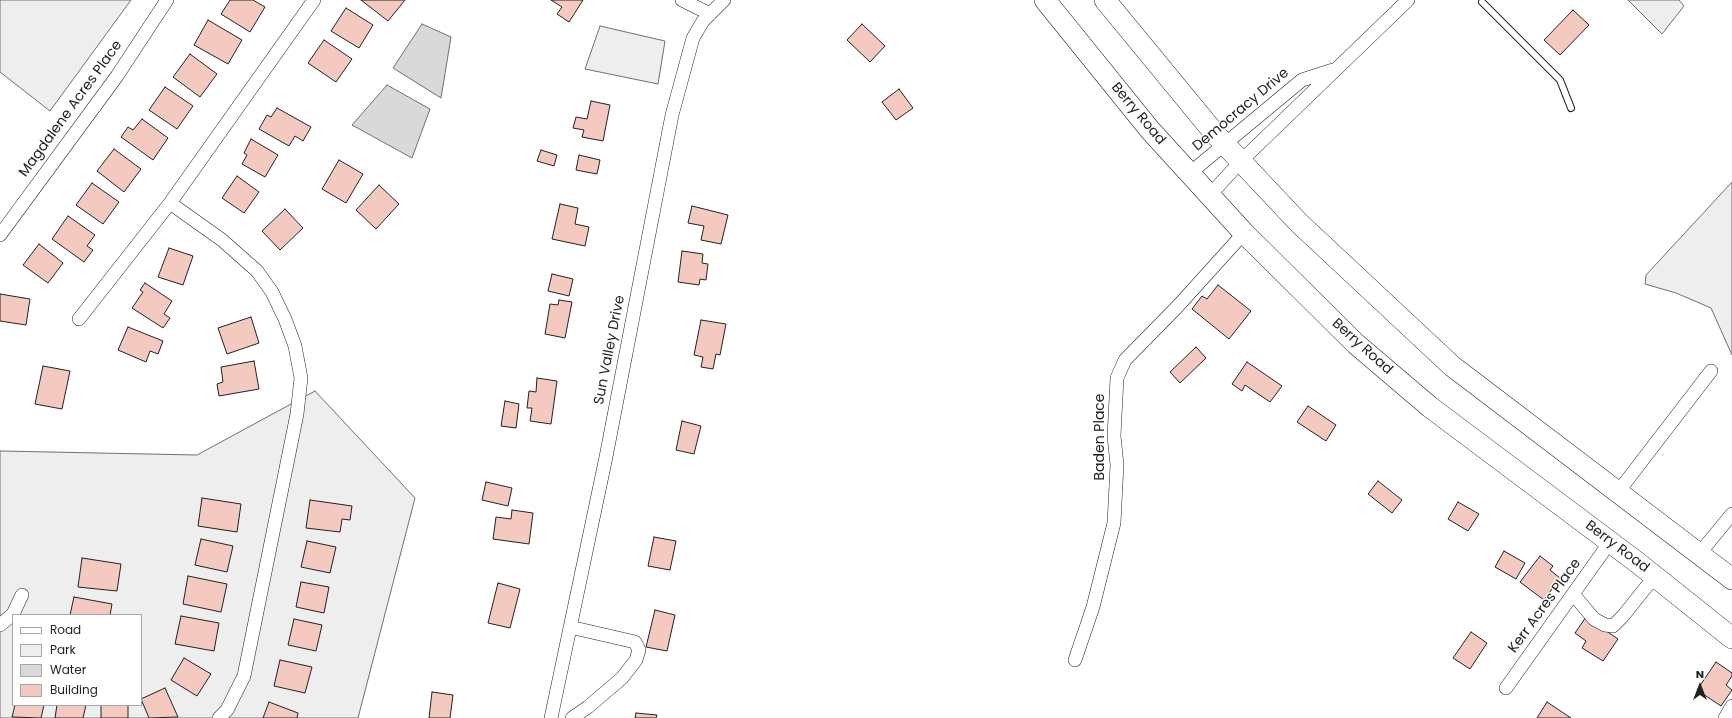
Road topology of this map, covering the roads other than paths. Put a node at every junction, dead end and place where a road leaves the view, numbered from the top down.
1 (167, 0) edge
2 (314, 0) edge
3 (682, 0) edge
4 (724, 0) edge
5 (1045, 0) edge
6 (1105, 0) edge
7 (1408, 0) edge
8 (1482, 2) dead end
9 (710, 14) junction
10 (1337, 68) junction
11 (1571, 108) dead end
12 (1225, 144) junction
13 (1241, 161) junction
14 (1190, 173) junction
15 (1210, 195) junction
16 (170, 203) junction
17 (1244, 233) junction
18 (0, 235) edge
19 (79, 319) dead end
20 (1711, 372) dead end
21 (1618, 492) junction
22 (1732, 514) edge
23 (1610, 542) junction
24 (1699, 554) junction
25 (1655, 576) junction
26 (1732, 579) edge
27 (1573, 594) junction
28 (22, 595) dead end
29 (13, 614) edge
30 (12, 615) edge
31 (0, 625) edge
32 (570, 627) junction
33 (1732, 638) edge
34 (1075, 660) dead end
35 (1506, 688) dead end
36 (1732, 706) edge
37 (219, 718) edge
38 (551, 718) edge
39 (572, 718) edge
40 (1725, 718) edge

1 - 18 street, Magdalene Acres Place
2 - 16 street
3 - 9 street
4 - 9 street, Sun Valley Drive
5 - 14 highway, Berry Road
6 - 12 highway
7 - 10 street, Democracy Drive
8 - 11 lane
9 - 32 street, Sun Valley Drive
10 - 12 street, Democracy Drive
10 - 13 street, Democracy Drive
12 - 13 highway
12 - 14 street, Democracy Drive
13 - 15 street, Democracy Drive
13 - 21 highway
14 - 15 highway, Berry Road
15 - 17 highway, Berry Road
16 - 19 street
16 - 37 street
17 - 23 highway, Berry Road
17 - 34 street, Baden Place
20 - 21 street
21 - 24 highway
22 - 24 street
23 - 25 highway, Berry Road
23 - 27 street, Kerr Acres Place
24 - 26 highway
25 - 27 street
25 - 33 highway, Berry Road
27 - 35 street, Kerr Acres Place
28 - 29 street
30 - 31 street
32 - 38 street, Sun Valley Drive
32 - 39 street
36 - 40 street

